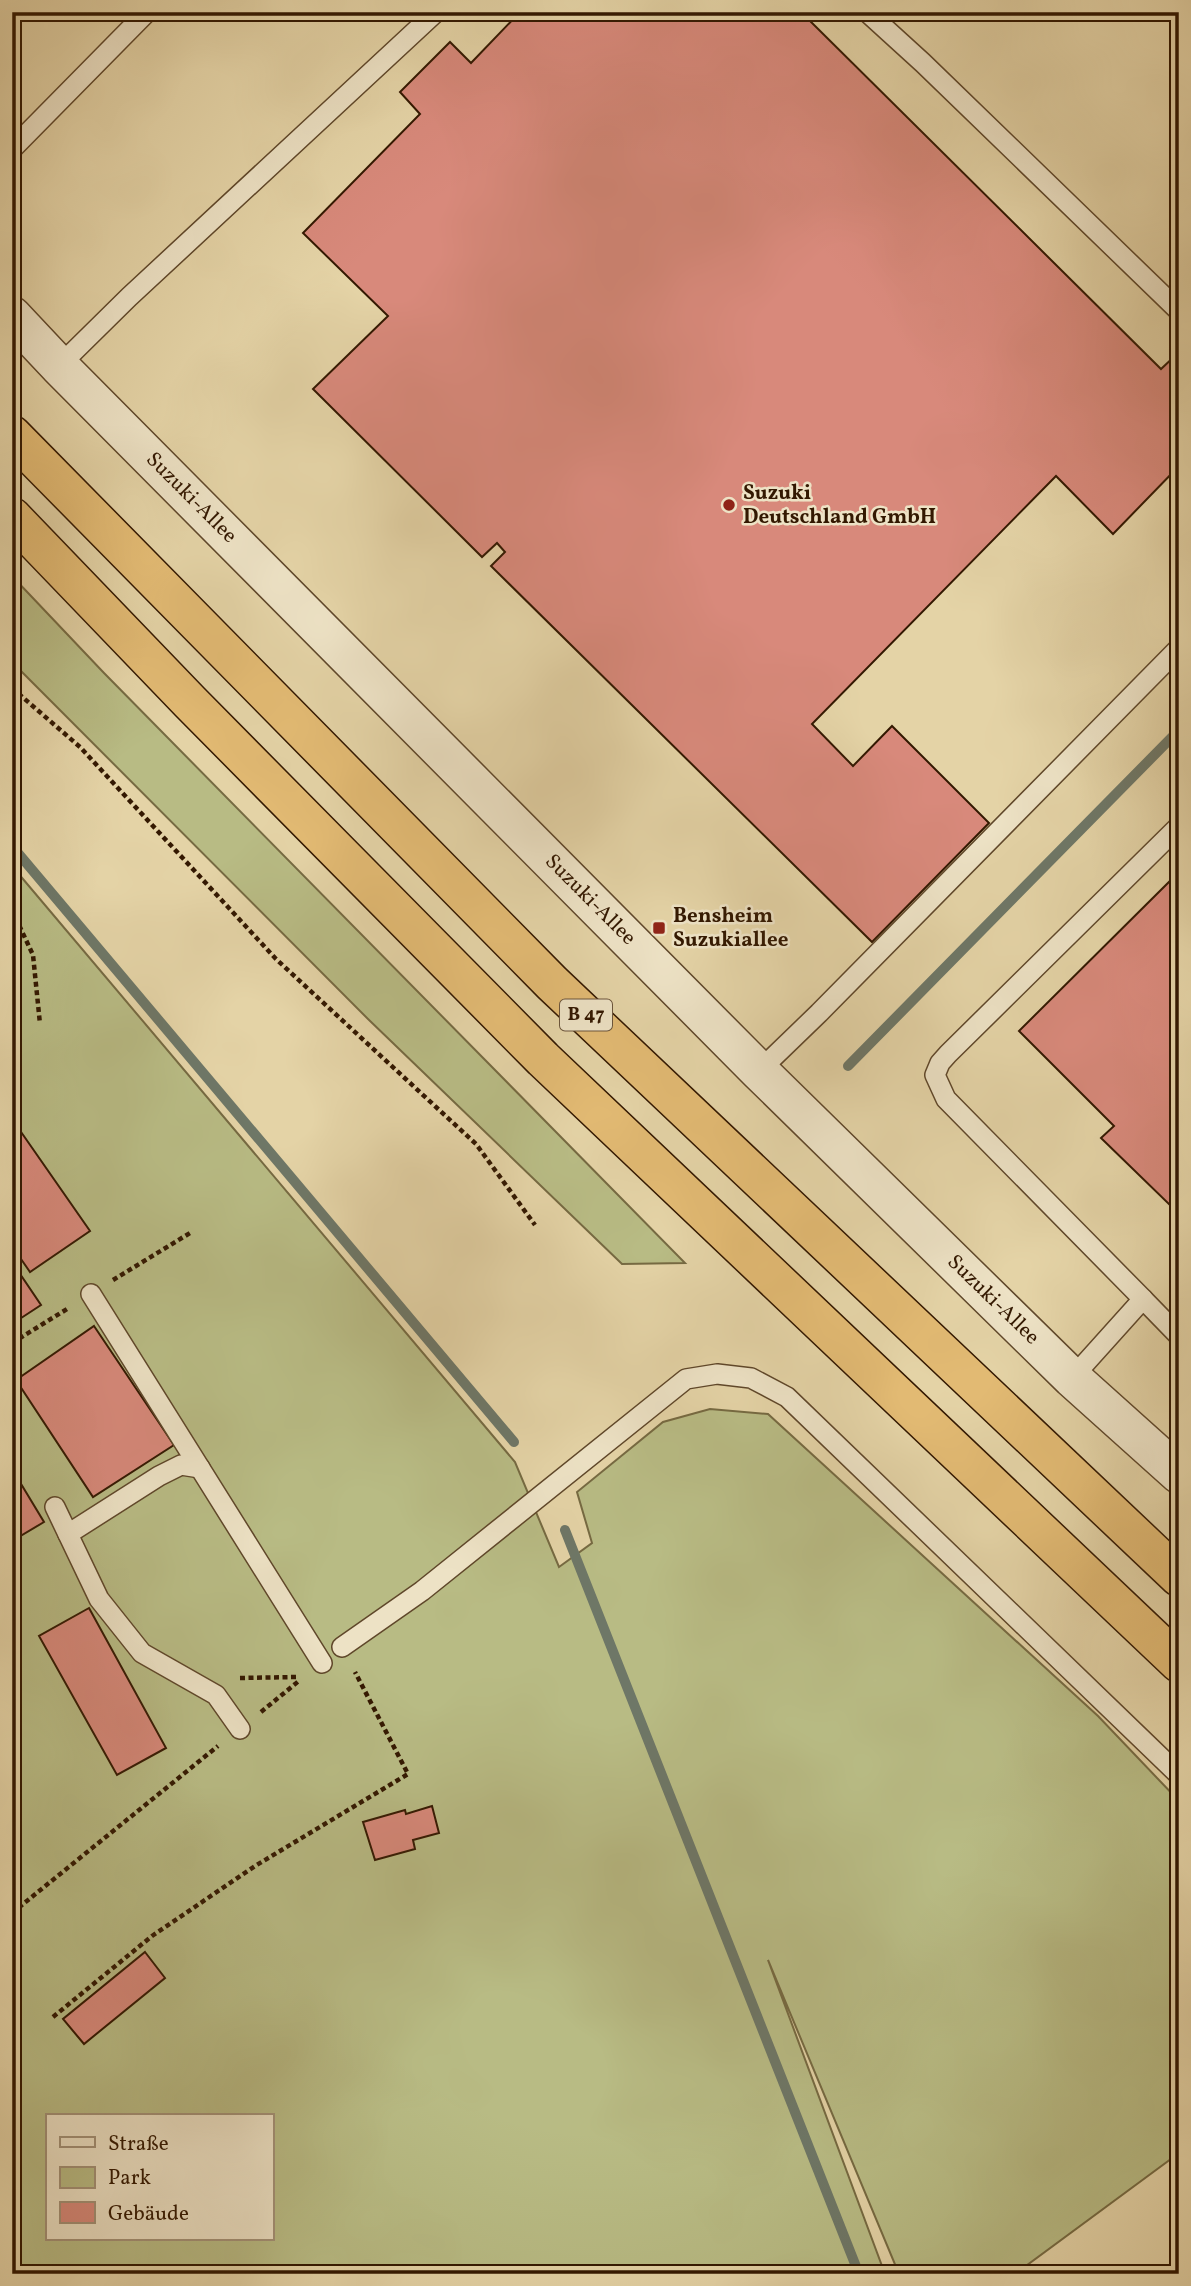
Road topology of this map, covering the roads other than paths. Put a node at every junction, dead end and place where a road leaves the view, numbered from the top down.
1 (147, 12) edge
2 (436, 12) edge
3 (867, 12) edge
4 (12, 149) edge
5 (1179, 310) edge
6 (12, 316) edge
7 (59, 366) junction
8 (12, 435) edge
9 (12, 517) edge
10 (1179, 648) edge
11 (1179, 826) edge
12 (759, 1071) junction
13 (91, 1294) dead end
14 (1143, 1299) junction
15 (1179, 1336) edge
16 (1072, 1378) junction
17 (200, 1468) junction
18 (1179, 1475) edge
19 (55, 1507) dead end
20 (68, 1534) junction
21 (1179, 1577) edge
22 (342, 1647) road end
23 (322, 1663) dead end
24 (1179, 1664) edge
25 (240, 1729) road end
26 (1179, 1775) edge

1 - 4 lane
2 - 7 lane
3 - 5 lane
6 - 7 street, Suzuki-Allee
7 - 12 street, Suzuki-Allee
8 - 21 highway, B 47
9 - 24 highway
10 - 12 lane
11 - 14 lane
12 - 16 street, Suzuki-Allee
13 - 17 lane
14 - 15 lane
14 - 16 lane
16 - 18 street, Suzuki-Allee
17 - 20 lane
17 - 23 lane
19 - 20 lane
20 - 25 lane
22 - 26 lane

